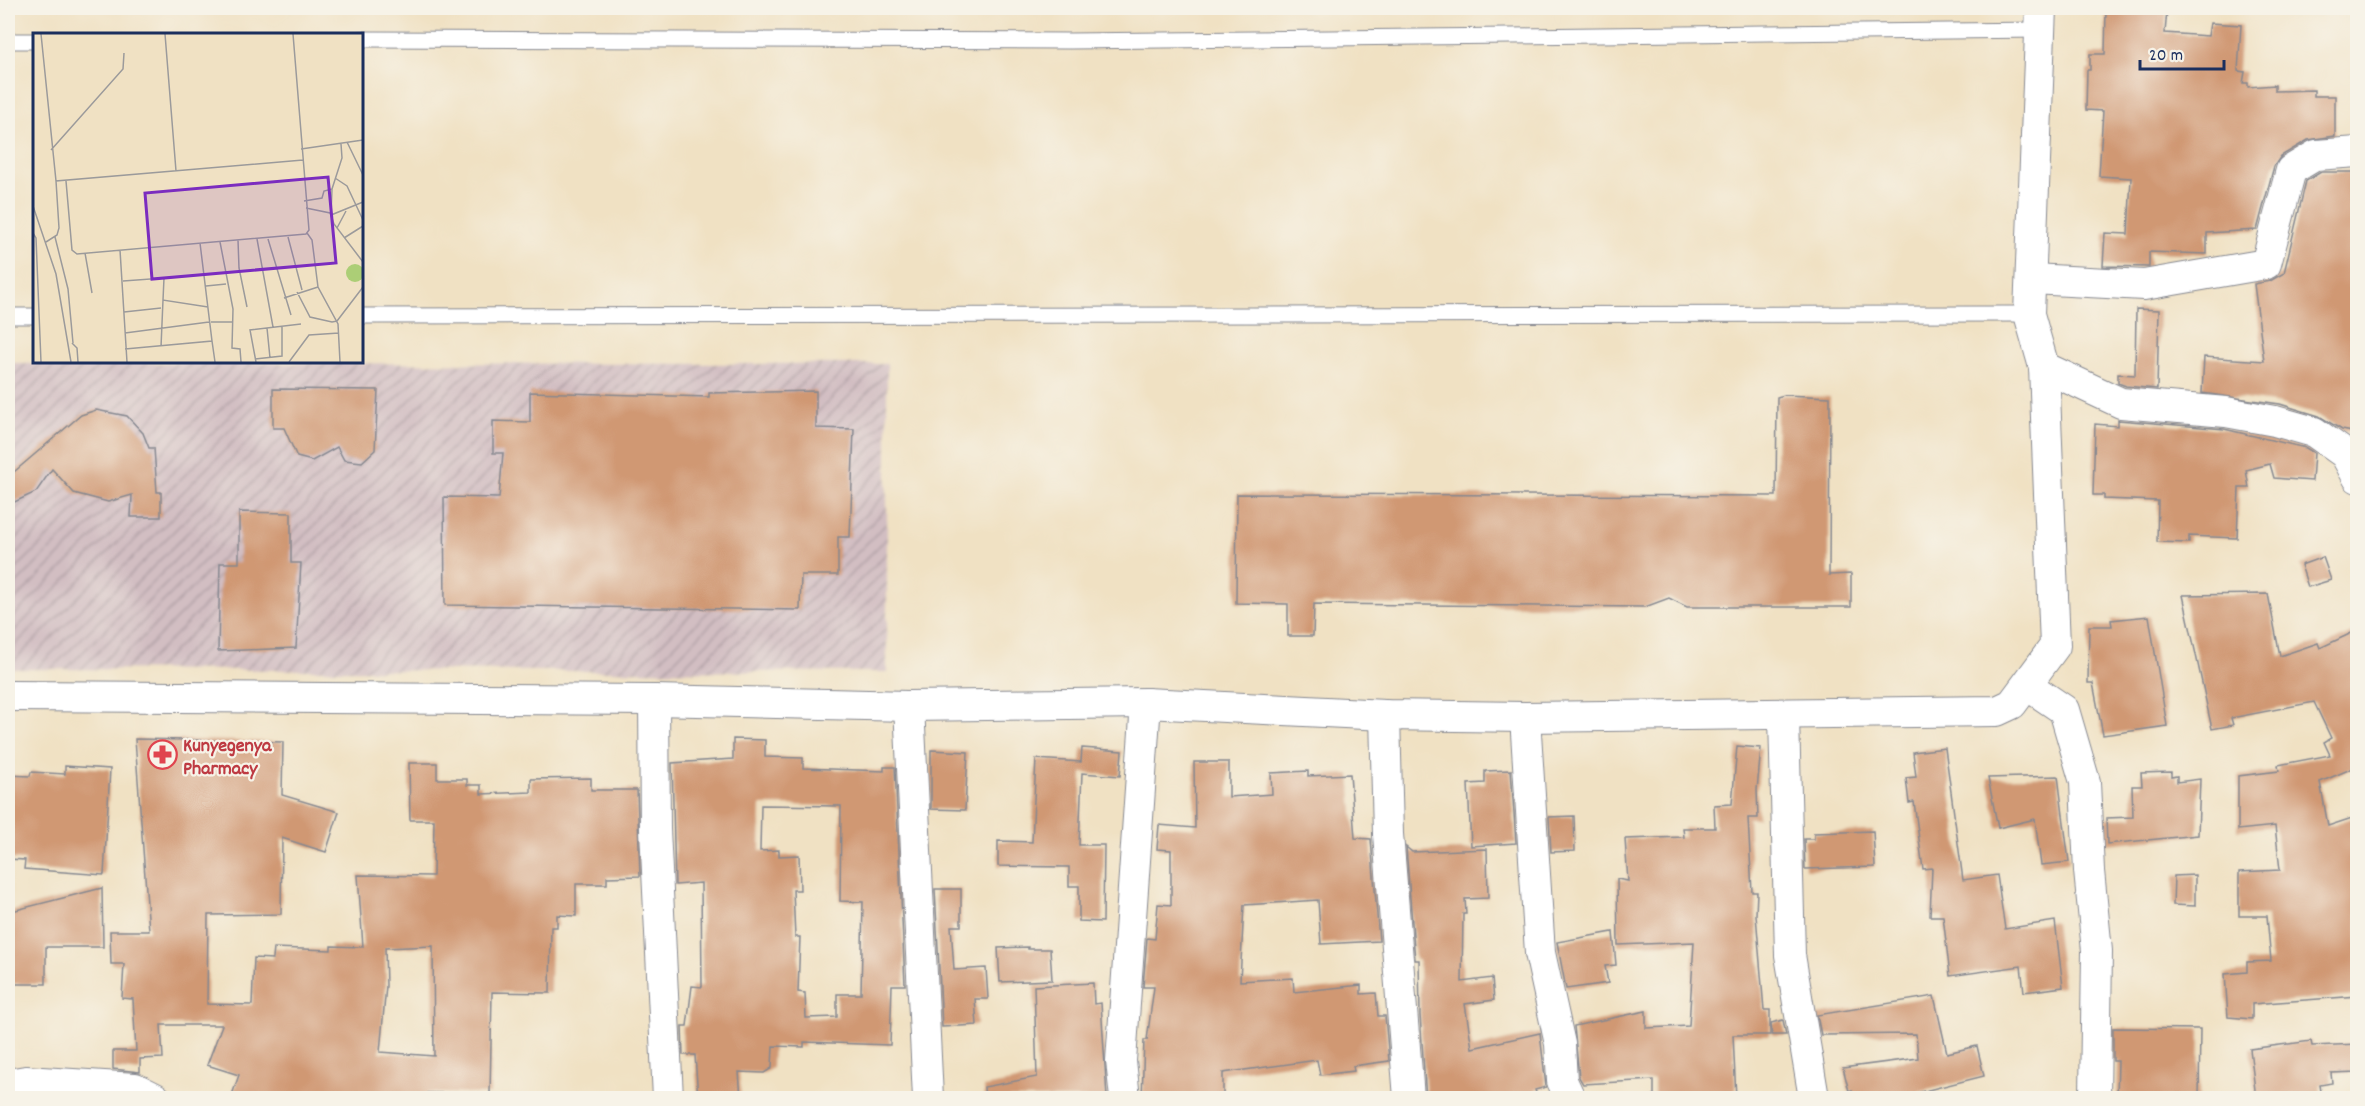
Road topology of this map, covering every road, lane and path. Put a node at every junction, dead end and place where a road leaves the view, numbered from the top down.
1 (2040, 19) edge
2 (363, 39) edge
3 (8, 41) edge
4 (33, 41) edge
5 (2358, 152) edge
6 (2032, 279) junction
7 (2029, 314) junction
8 (363, 315) edge
9 (8, 316) edge
10 (33, 316) edge
11 (2044, 367) junction
12 (2358, 478) edge
13 (2027, 685) junction
14 (8, 696) edge
15 (654, 700) junction
16 (1146, 703) junction
17 (909, 706) junction
18 (1385, 715) junction
19 (1784, 716) junction
20 (1525, 717) junction
21 (8, 1084) edge
22 (155, 1098) edge
23 (668, 1098) edge
24 (928, 1098) edge
25 (1125, 1098) edge
26 (1409, 1098) edge
27 (1570, 1098) edge
28 (1814, 1098) edge
29 (2095, 1098) edge

1 - 2 lane
1 - 6 street
3 - 4 lane
5 - 6 street
6 - 7 street
7 - 8 lane
7 - 11 street
9 - 10 lane
11 - 12 street
11 - 13 street
13 - 19 street
13 - 29 street
14 - 15 street
15 - 17 street
15 - 23 street
16 - 17 street
16 - 18 street
16 - 25 street
17 - 24 street
18 - 20 street
18 - 26 street
19 - 20 street
19 - 28 street
20 - 27 street
21 - 22 street

